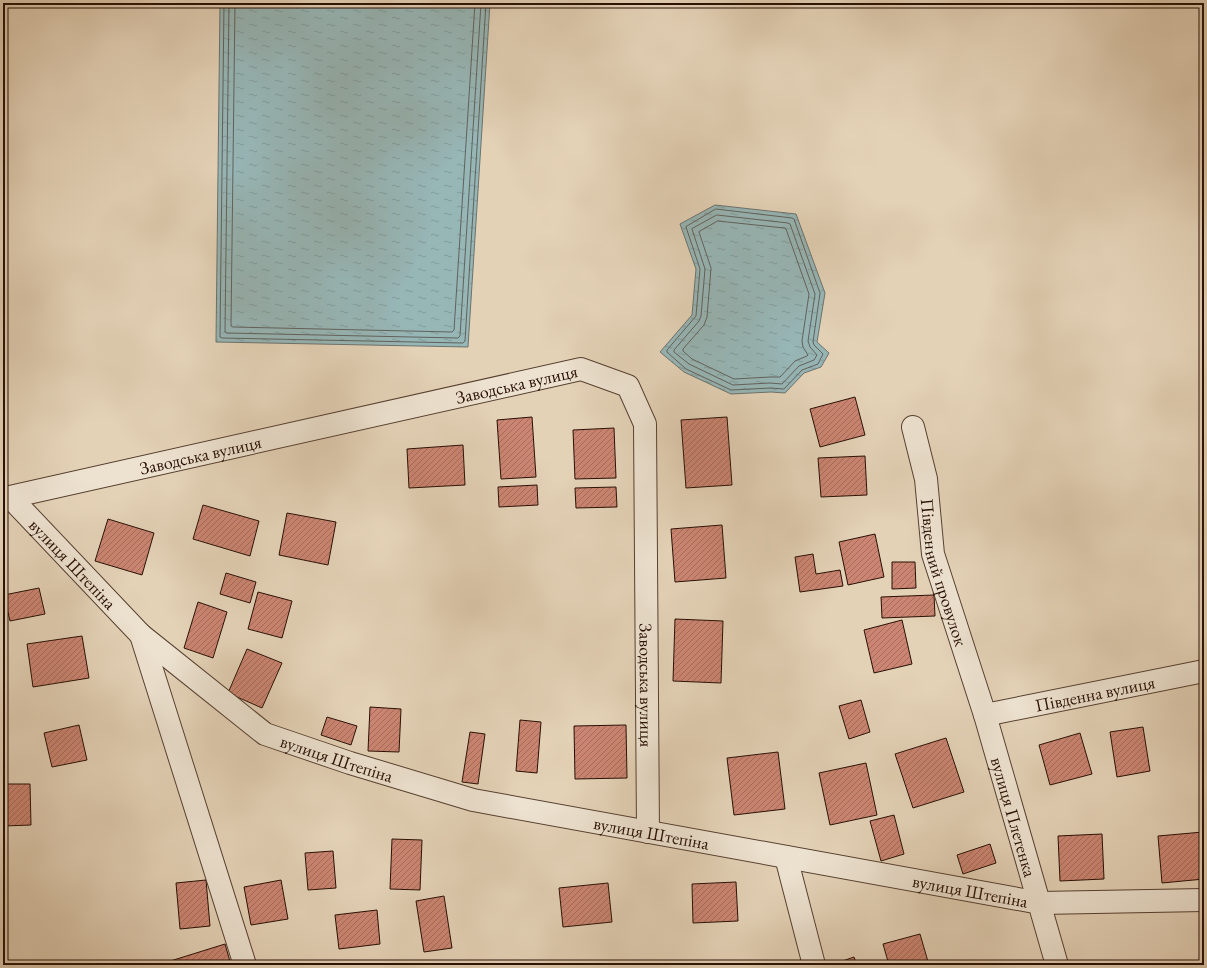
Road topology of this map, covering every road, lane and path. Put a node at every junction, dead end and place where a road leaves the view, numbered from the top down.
1 (913, 427) dead end
2 (7, 498) edge
3 (140, 635) junction
4 (1204, 671) edge
5 (985, 715) junction
6 (648, 832) junction
7 (786, 857) junction
8 (1204, 900) edge
9 (1040, 903) junction
10 (245, 965) edge
11 (814, 965) edge
12 (1057, 965) edge

1 - 5 street, Південний провулок
2 - 3 street, вулиця Штепіна
2 - 6 street, Заводська вулиця
3 - 6 street, вулиця Штепіна
3 - 10 street, вулиця Штепіна
4 - 5 street, Південна вулиця
5 - 9 street, вулиця Плетенка
6 - 7 street, вулиця Штепіна
7 - 9 street, вулиця Штепіна
7 - 11 street
8 - 9 street, вулиця Штепіна
9 - 12 street, вулиця Плетенка

